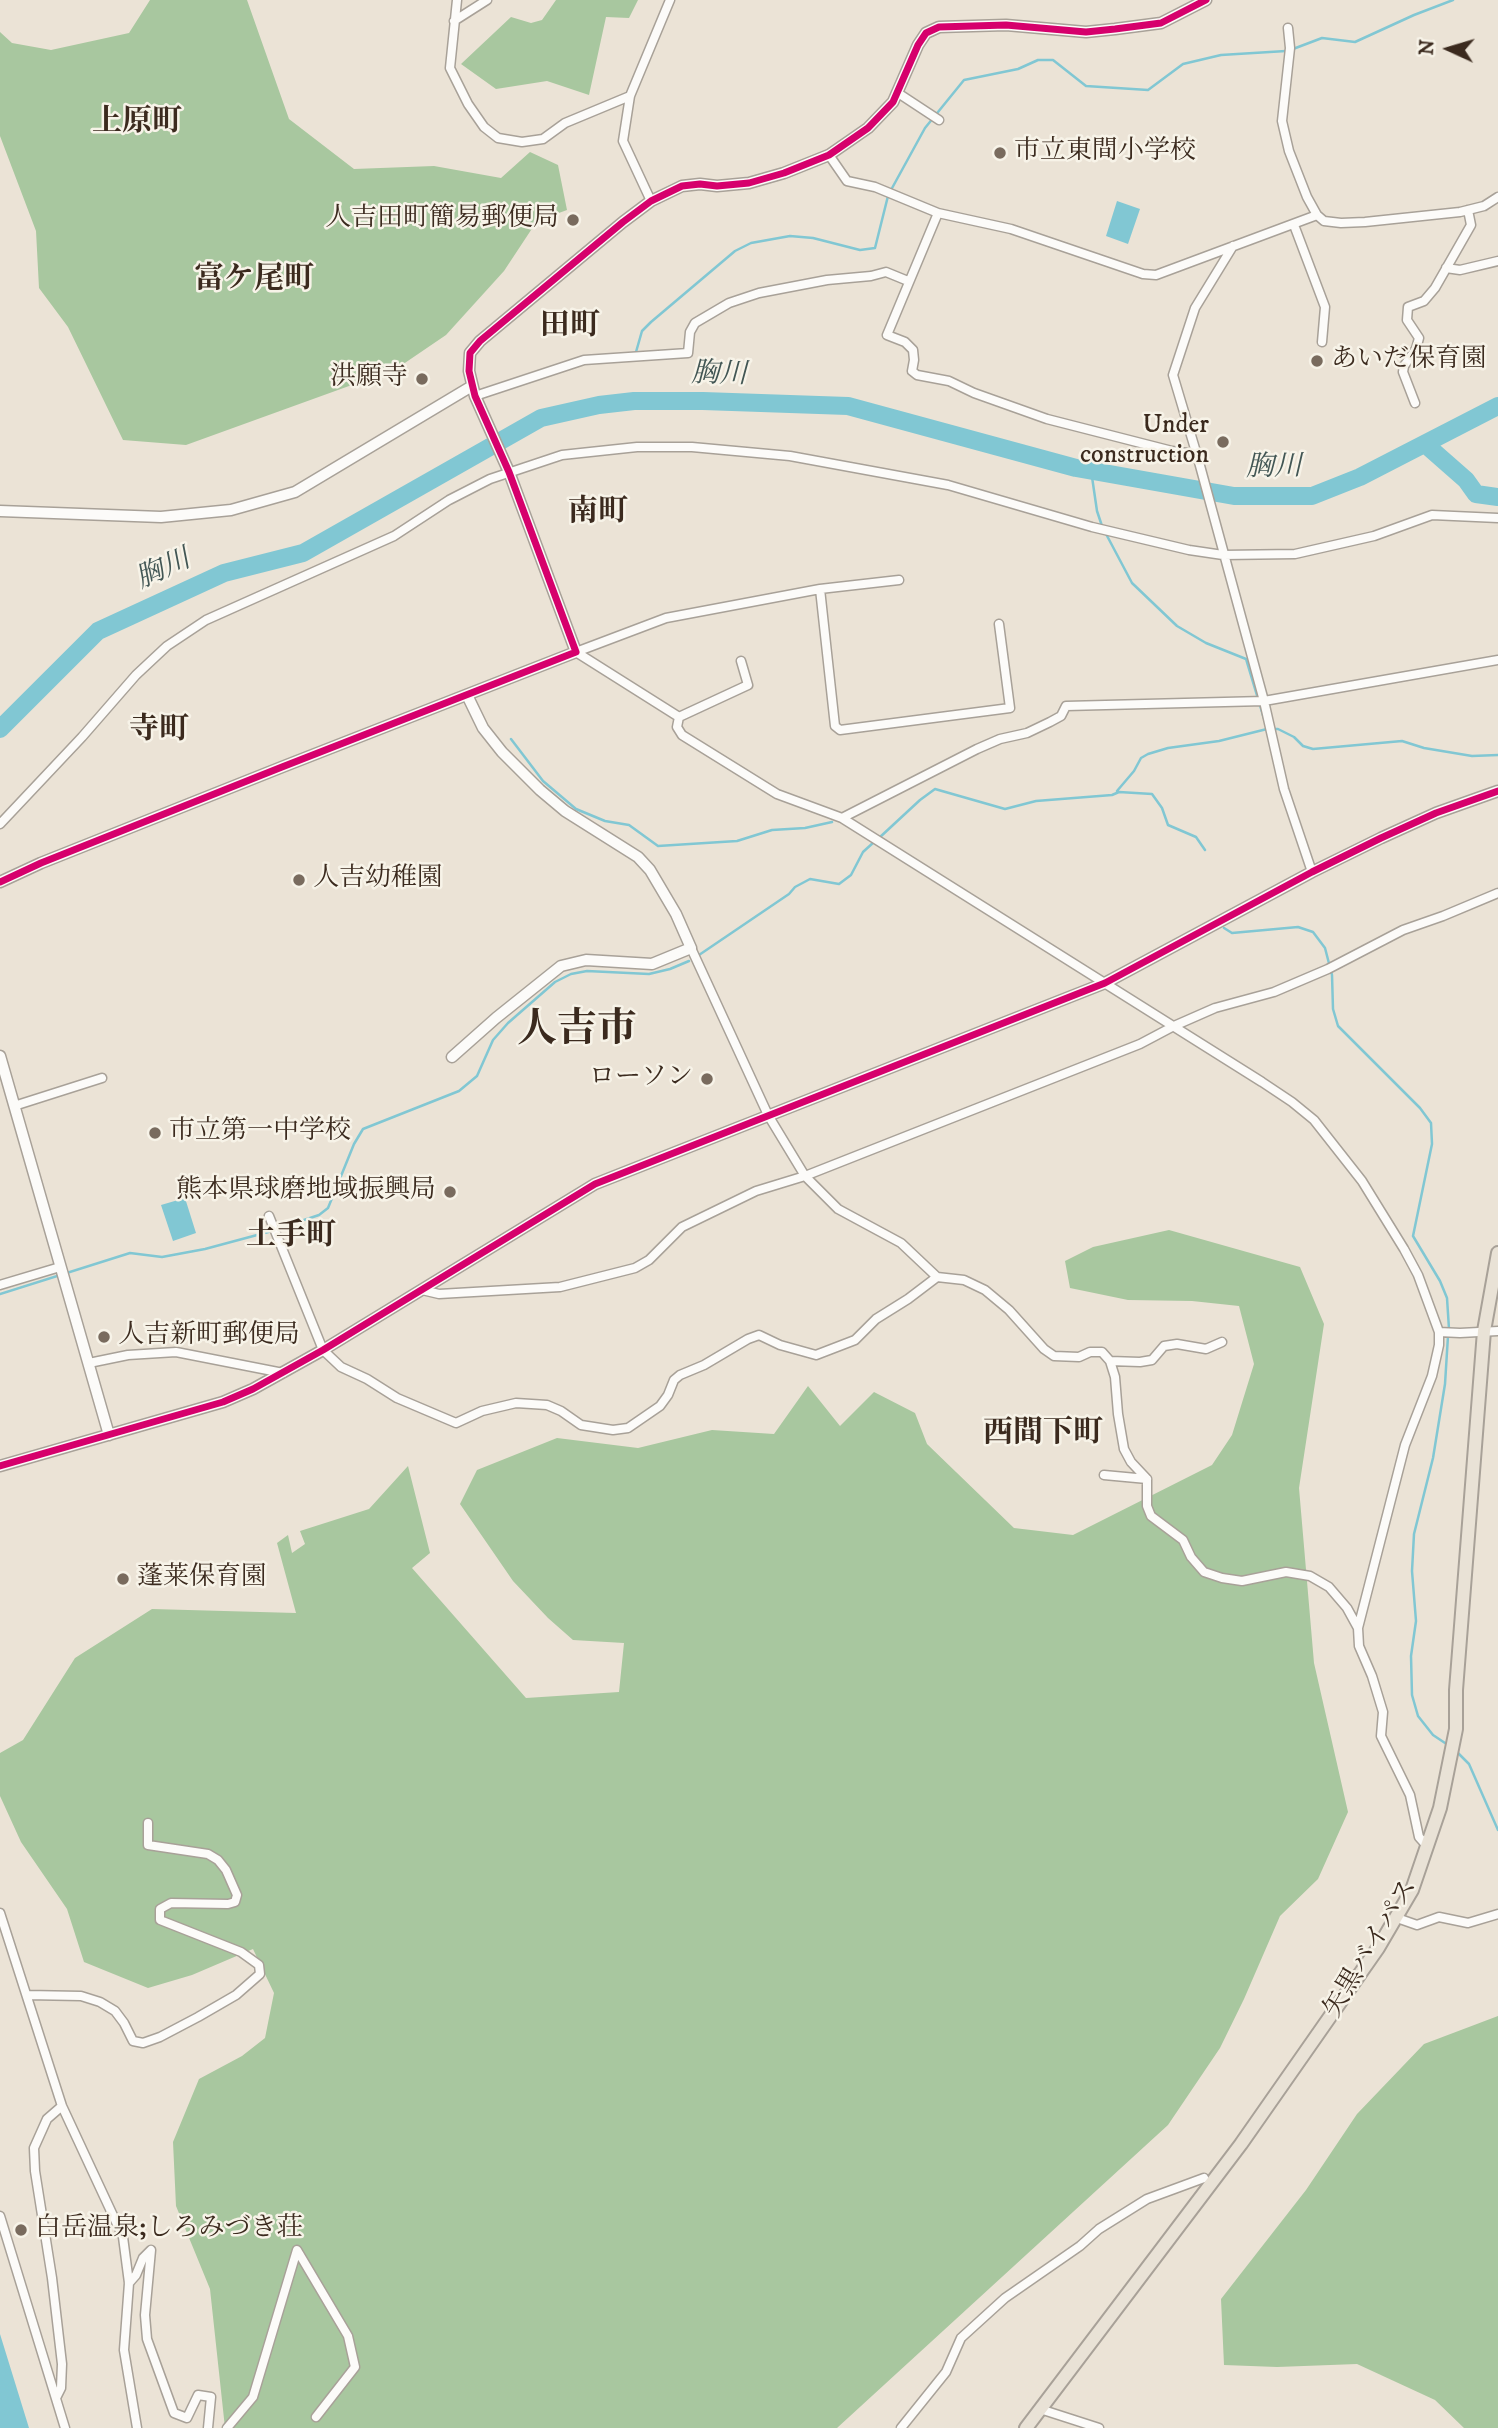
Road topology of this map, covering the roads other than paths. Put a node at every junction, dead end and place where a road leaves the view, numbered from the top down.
1 (457, 0) edge
2 (487, 0) edge
3 (670, 0) edge
4 (1206, 0) edge
5 (454, 21) junction
6 (1288, 28) dead end
7 (898, 93) junction
8 (630, 96) junction
9 (939, 120) dead end
10 (828, 155) junction
11 (1498, 197) edge
12 (651, 201) junction
13 (1468, 210) junction
14 (938, 213) junction
15 (1317, 215) junction
16 (1294, 225) junction
17 (1233, 246) junction
18 (1498, 261) edge
19 (1446, 268) junction
20 (908, 281) junction
21 (1322, 342) dead end
22 (473, 391) junction
23 (1415, 403) dead end
24 (1197, 458) junction
25 (507, 468) junction
26 (0, 511) edge
27 (1498, 518) edge
28 (1222, 551) junction
29 (899, 580) dead end
30 (820, 589) junction
31 (999, 624) dead end
32 (576, 652) junction
33 (741, 660) dead end
34 (1498, 660) edge
35 (467, 695) junction
36 (1264, 701) junction
37 (679, 717) junction
38 (1498, 791) edge
39 (842, 818) junction
40 (0, 824) edge
41 (1312, 872) junction
42 (0, 882) edge
43 (1498, 892) edge
44 (691, 948) junction
45 (1105, 983) junction
46 (1174, 1026) junction
47 (0, 1056) edge
48 (452, 1057) dead end
49 (102, 1078) dead end
50 (14, 1106) junction
51 (768, 1115) junction
52 (806, 1176) junction
53 (269, 1216) dead end
54 (1498, 1253) edge
55 (60, 1267) junction
56 (937, 1277) junction
57 (0, 1285) edge
58 (422, 1290) junction
59 (1491, 1331) edge
60 (1439, 1332) junction
61 (1222, 1342) dead end
62 (323, 1350) junction
63 (1110, 1360) junction
64 (89, 1363) junction
65 (283, 1373) junction
66 (109, 1435) junction
67 (0, 1466) edge
68 (1104, 1475) dead end
69 (1147, 1479) junction
70 (1358, 1628) junction
71 (148, 1823) dead end
72 (1428, 1847) junction
73 (0, 1913) edge
74 (1498, 1914) edge
75 (1397, 1918) junction
76 (27, 1995) junction
77 (62, 2106) junction
78 (1204, 2178) dead end
79 (0, 2216) edge
80 (129, 2283) junction
81 (56, 2398) junction
82 (1040, 2409) junction
83 (316, 2417) dead end
84 (65, 2428) edge
85 (137, 2428) edge
86 (208, 2428) edge
87 (227, 2428) edge
88 (901, 2428) edge
89 (1026, 2428) edge
90 (1099, 2428) edge

1 - 5 street
2 - 5 street
3 - 8 street
4 - 7 street
5 - 8 street
6 - 15 street
7 - 9 street
7 - 10 street
8 - 12 street
10 - 12 street
10 - 14 street
11 - 13 street
12 - 22 street
13 - 15 street
13 - 19 street
14 - 17 street
14 - 20 street
15 - 16 street
16 - 17 street
16 - 21 street
17 - 24 street
18 - 19 street
19 - 23 street
20 - 22 street
20 - 24 street
22 - 25 street
22 - 26 street
24 - 28 street
25 - 28 street
25 - 32 street
25 - 40 street
27 - 28 street
28 - 36 street
29 - 30 street
30 - 31 street
30 - 32 street
32 - 35 street
32 - 37 street
33 - 37 street
34 - 36 street
35 - 42 street
35 - 44 street
36 - 39 street
36 - 41 street
37 - 39 street
38 - 41 street
39 - 45 street
41 - 45 street
43 - 46 street
44 - 48 street
44 - 51 street
45 - 46 street
45 - 51 street
46 - 52 street
46 - 60 street
47 - 50 street
49 - 50 street
50 - 55 street
51 - 52 street
51 - 58 street
52 - 56 street
52 - 58 street
53 - 62 street
54 - 59 highway, 矢黒バイパス
55 - 57 street
55 - 64 street
56 - 62 street
56 - 63 street
58 - 62 street
59 - 60 street
59 - 72 highway, 矢黒バイパス
60 - 70 street
61 - 63 street
62 - 65 street
63 - 69 street
64 - 65 street
64 - 66 street
65 - 66 street
66 - 67 street
68 - 69 street
69 - 70 street
70 - 72 street
71 - 76 street
72 - 75 highway, 矢黒バイパス
73 - 76 street
74 - 75 street
75 - 82 highway, 矢黒バイパス
76 - 77 street
77 - 80 street
77 - 81 street
78 - 88 street
79 - 81 street
80 - 85 street
80 - 86 street
81 - 84 street
82 - 89 highway, 矢黒バイパス
82 - 90 street
83 - 87 street

